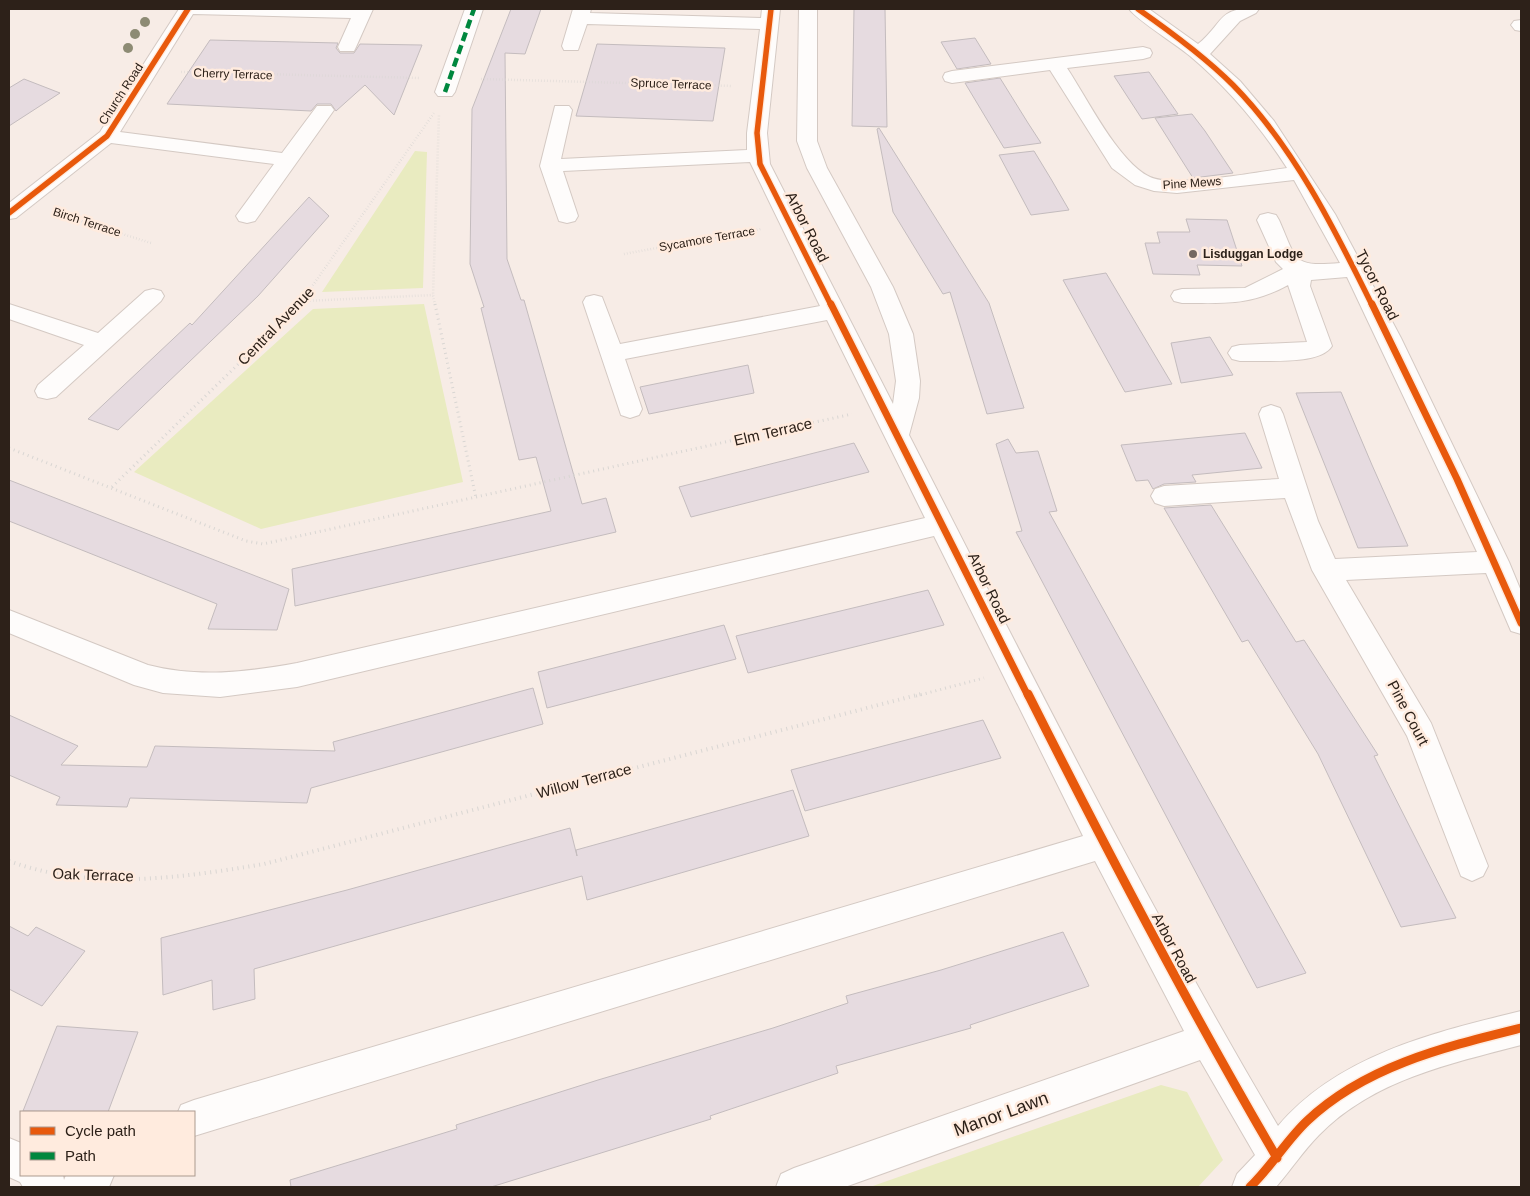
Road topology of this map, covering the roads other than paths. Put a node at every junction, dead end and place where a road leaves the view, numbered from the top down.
1 (188, 9) edge
2 (474, 9) edge
3 (808, 9) edge
4 (1138, 9) edge
5 (1243, 10) edge
6 (363, 11) edge
7 (580, 14) edge
8 (770, 16) edge
9 (571, 46) dead end
10 (346, 47) dead end
11 (1143, 53) dead end
12 (1198, 53) junction
13 (786, 59) junction
14 (1055, 64) junction
15 (952, 77) dead end
16 (444, 92) road end
17 (324, 110) dead end
18 (562, 110) dead end
19 (107, 136) junction
20 (758, 156) junction
21 (288, 160) junction
22 (550, 166) junction
23 (1300, 173) junction
24 (16, 207) edge
25 (247, 216) dead end
26 (567, 216) dead end
27 (1268, 220) dead end
28 (1354, 269) junction
29 (1306, 272) junction
30 (153, 296) dead end
31 (1182, 296) dead end
32 (594, 302) dead end
33 (9, 311) edge
34 (834, 311) junction
35 (100, 342) junction
36 (1240, 353) dead end
37 (612, 354) junction
38 (47, 391) dead end
39 (630, 409) dead end
40 (1271, 414) dead end
41 (897, 434) junction
42 (1294, 488) junction
43 (1164, 496) dead end
44 (942, 524) junction
45 (1496, 562) junction
46 (1326, 570) junction
47 (9, 621) edge
48 (1521, 623) edge
49 (1103, 844) junction
50 (1472, 866) dead end
51 (1521, 1028) edge
52 (1208, 1040) junction
53 (195, 1118) edge
54 (9, 1156) edge
55 (1277, 1158) junction
56 (20, 1163) edge
57 (37, 1176) edge
58 (95, 1176) edge
59 (49, 1187) edge
60 (80, 1187) edge
61 (794, 1187) edge
62 (1250, 1187) edge

1 - 6 street
1 - 19 street, Church Road
2 - 16 street
3 - 13 street
4 - 12 street, Tycor Road
5 - 12 street
6 - 10 street
7 - 8 street
7 - 9 street
8 - 13 street, Arbor Road
11 - 14 street
12 - 23 street, Tycor Road
13 - 20 street, Arbor Road
13 - 41 street
14 - 15 street
14 - 23 street, Pine Mews
17 - 21 street
18 - 22 street
19 - 21 street
19 - 24 street, Church Road
20 - 22 street
20 - 34 street, Arbor Road
21 - 25 street
22 - 26 street
23 - 28 street, Tycor Road
27 - 29 street
28 - 29 street
28 - 45 street, Tycor Road
29 - 31 street
29 - 36 street
30 - 35 street
32 - 37 street
33 - 35 street
34 - 37 street
34 - 41 street, Arbor Road
35 - 38 street
37 - 39 street
40 - 42 street, Pine Court
41 - 44 street, Arbor Road
42 - 43 street
42 - 46 street, Pine Court
44 - 47 street
44 - 49 street, Arbor Road
45 - 46 street
45 - 48 street, Tycor Road
46 - 50 street, Pine Court
49 - 52 street, Arbor Road
49 - 53 street
51 - 55 street
52 - 55 street, Arbor Road
52 - 61 street, Manor Lawn
54 - 56 street
55 - 62 street
57 - 59 street
58 - 60 street

